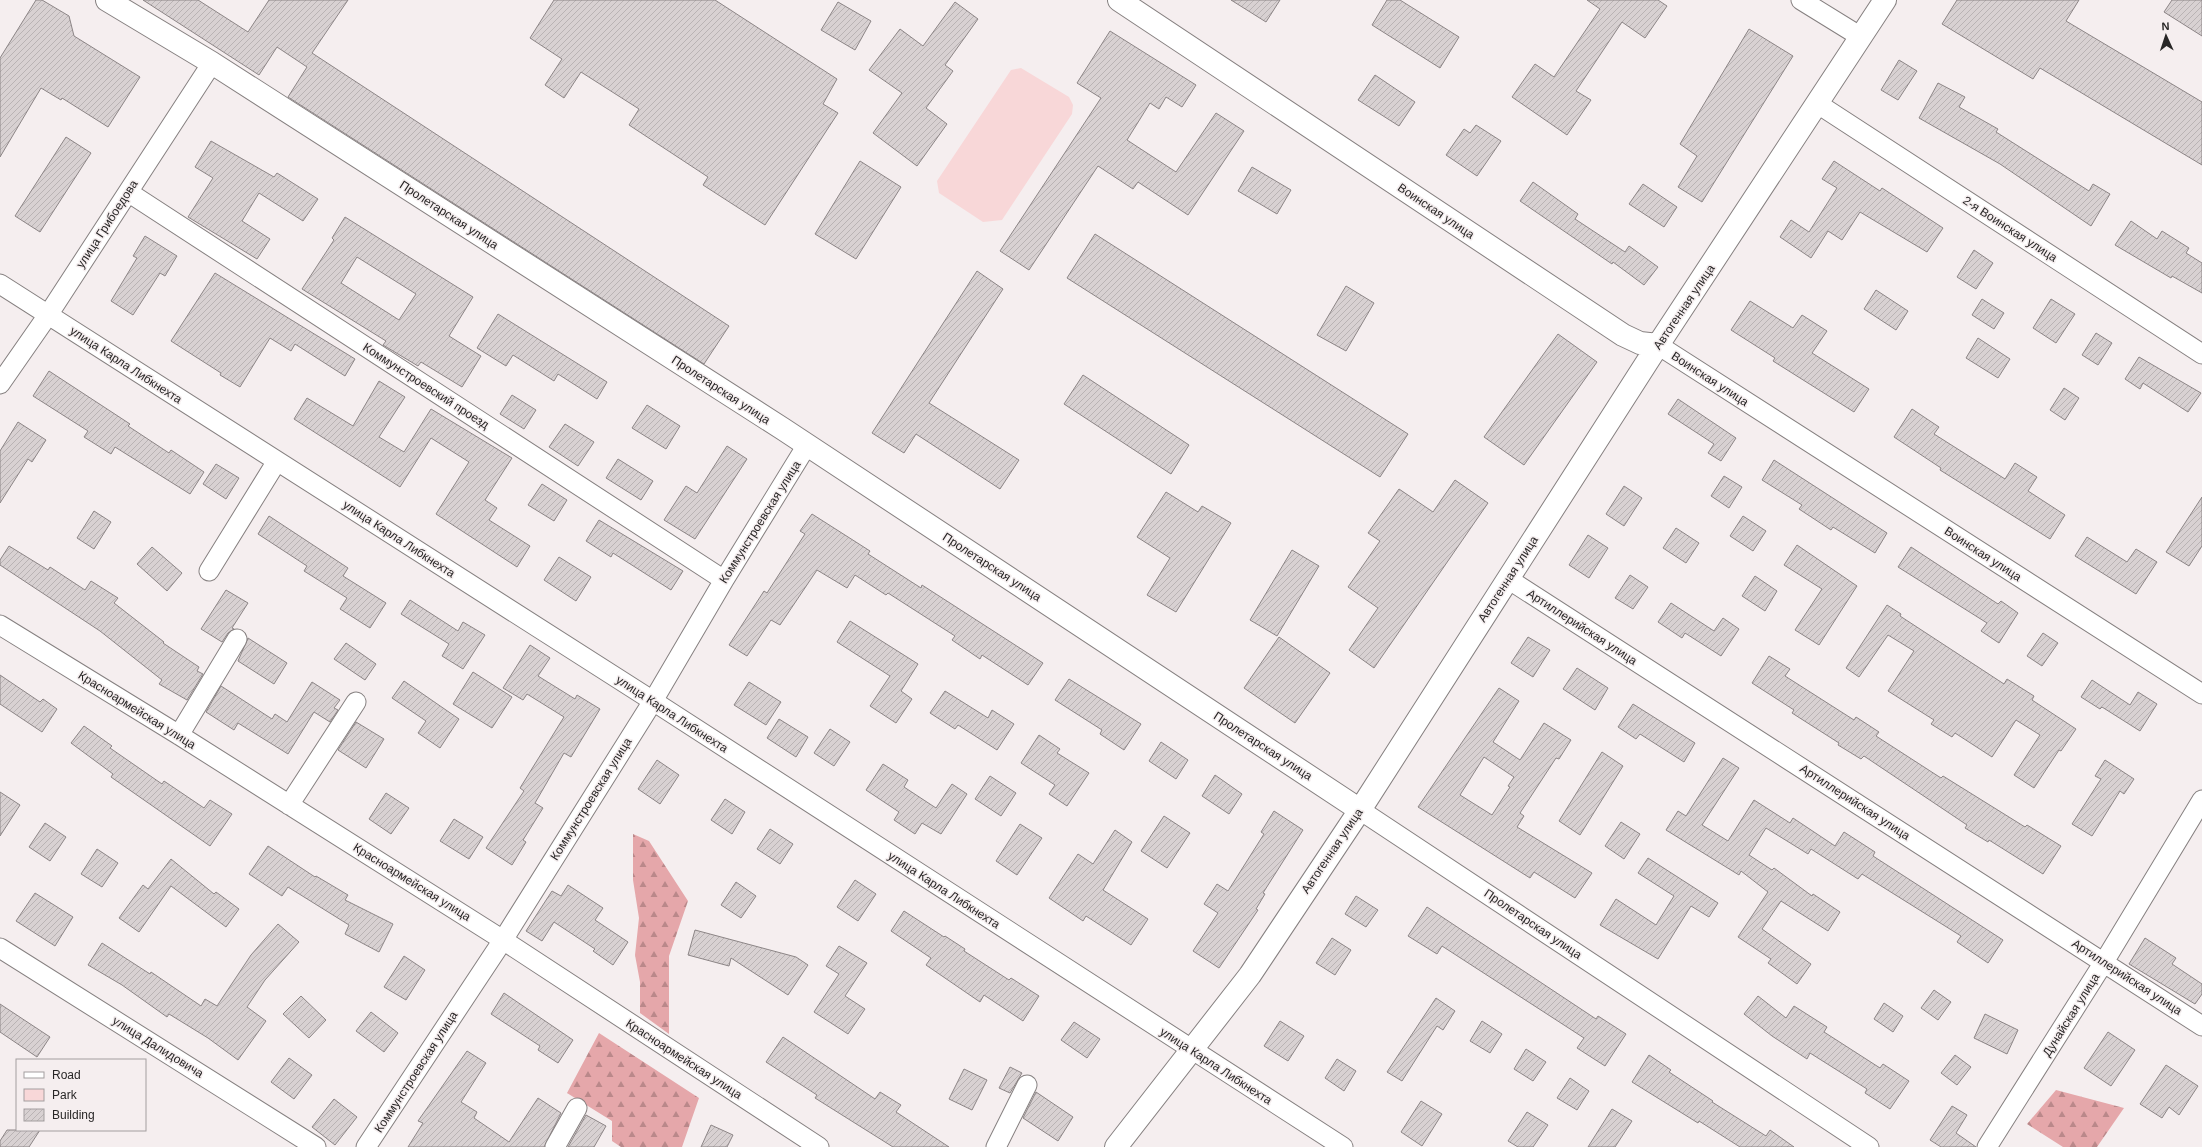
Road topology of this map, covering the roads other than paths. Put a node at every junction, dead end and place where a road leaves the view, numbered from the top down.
1 (108, 0) edge
2 (1119, 0) edge
3 (1801, 0) edge
4 (1885, 0) edge
5 (1861, 37) junction
6 (212, 63) junction
7 (1818, 104) junction
8 (128, 192) junction
9 (0, 284) edge
10 (48, 315) junction
11 (1658, 345) junction
12 (2202, 354) edge
13 (0, 384) edge
14 (807, 445) junction
15 (277, 461) junction
16 (209, 571) dead end
17 (1508, 579) junction
18 (724, 580) junction
19 (0, 625) edge
20 (237, 639) dead end
21 (2202, 694) edge
22 (653, 701) junction
23 (356, 702) dead end
24 (179, 735) junction
25 (2202, 800) edge
26 (289, 805) junction
27 (1360, 810) junction
28 (503, 940) junction
29 (0, 948) edge
30 (2104, 962) junction
31 (2202, 1026) edge
32 (1192, 1050) junction
33 (1027, 1085) dead end
34 (578, 1108) dead end
35 (316, 1147) edge
36 (366, 1147) edge
37 (555, 1147) edge
38 (819, 1147) edge
39 (996, 1147) edge
40 (1116, 1147) edge
41 (1342, 1147) edge
42 (1869, 1147) edge
43 (1987, 1147) edge

1 - 6 street, Пролетарская улица
2 - 11 street, Воинская улица
3 - 5 street
4 - 5 street, Автогенная улица
5 - 7 street, Автогенная улица
6 - 8 street, улица Грибоедова
6 - 14 street, Пролетарская улица
7 - 11 street, Автогенная улица
7 - 12 street, 2-я Воинская улица
8 - 10 street, улица Грибоедова
8 - 18 street, Коммунстроевский проезд
9 - 10 street, улица Карла Либкнехта
10 - 13 street, улица Грибоедова
10 - 15 street, улица Карла Либкнехта
11 - 17 street, Автогенная улица
11 - 21 street, Воинская улица
14 - 18 street, Коммунстроевская улица
14 - 27 street, Пролетарская улица
15 - 16 street
15 - 22 street, улица Карла Либкнехта
17 - 27 street, Автогенная улица
17 - 30 street, Артиллерийская улица
18 - 22 street, Коммунстроевская улица
19 - 24 street, Красноармейская улица
20 - 24 street
22 - 28 street, Коммунстроевская улица
22 - 32 street, улица Карла Либкнехта
23 - 26 street
24 - 26 street, Красноармейская улица
25 - 30 street, Дунайская улица
26 - 28 street, Красноармейская улица
27 - 32 street, Автогенная улица
27 - 42 street, Пролетарская улица
28 - 36 street, Коммунстроевская улица
28 - 38 street, Красноармейская улица
29 - 35 street, улица Далидовича
30 - 31 street, Артиллерийская улица
30 - 43 street, Дунайская улица
32 - 40 street, Автогенная улица
32 - 41 street, улица Карла Либкнехта
33 - 39 street
34 - 37 street

